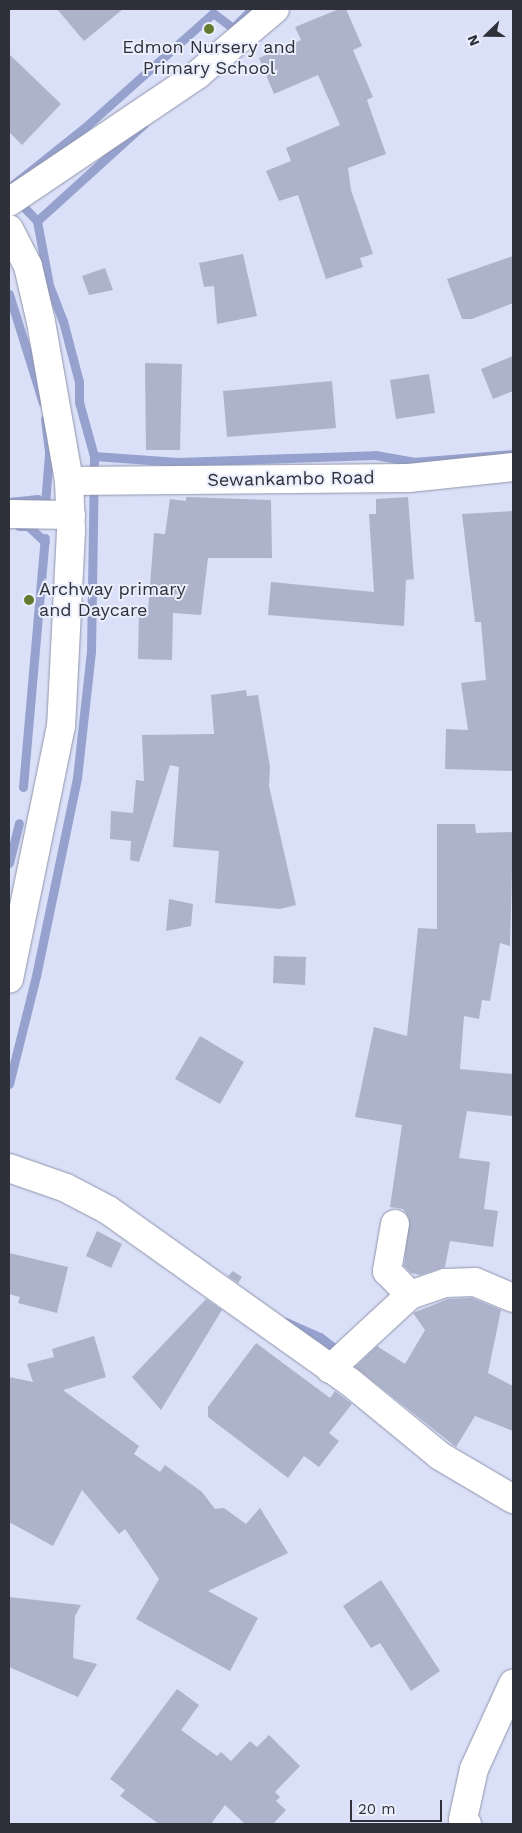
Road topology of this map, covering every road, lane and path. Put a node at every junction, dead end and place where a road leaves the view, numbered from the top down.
1 (274, 9) edge
2 (9, 202) edge
3 (9, 229) edge
4 (513, 467) edge
5 (69, 481) junction
6 (9, 514) edge
7 (70, 515) junction
8 (9, 979) edge
9 (9, 1168) edge
10 (395, 1224) dead end
11 (410, 1295) junction
12 (513, 1298) edge
13 (330, 1369) junction
14 (513, 1499) edge
15 (513, 1684) edge
16 (467, 1824) edge

1 - 2 street
3 - 5 street
4 - 5 street, Sewankambo Road
5 - 7 street
6 - 7 street
7 - 8 street
9 - 13 street
10 - 11 street
11 - 12 street
11 - 13 street
13 - 14 street
15 - 16 street

